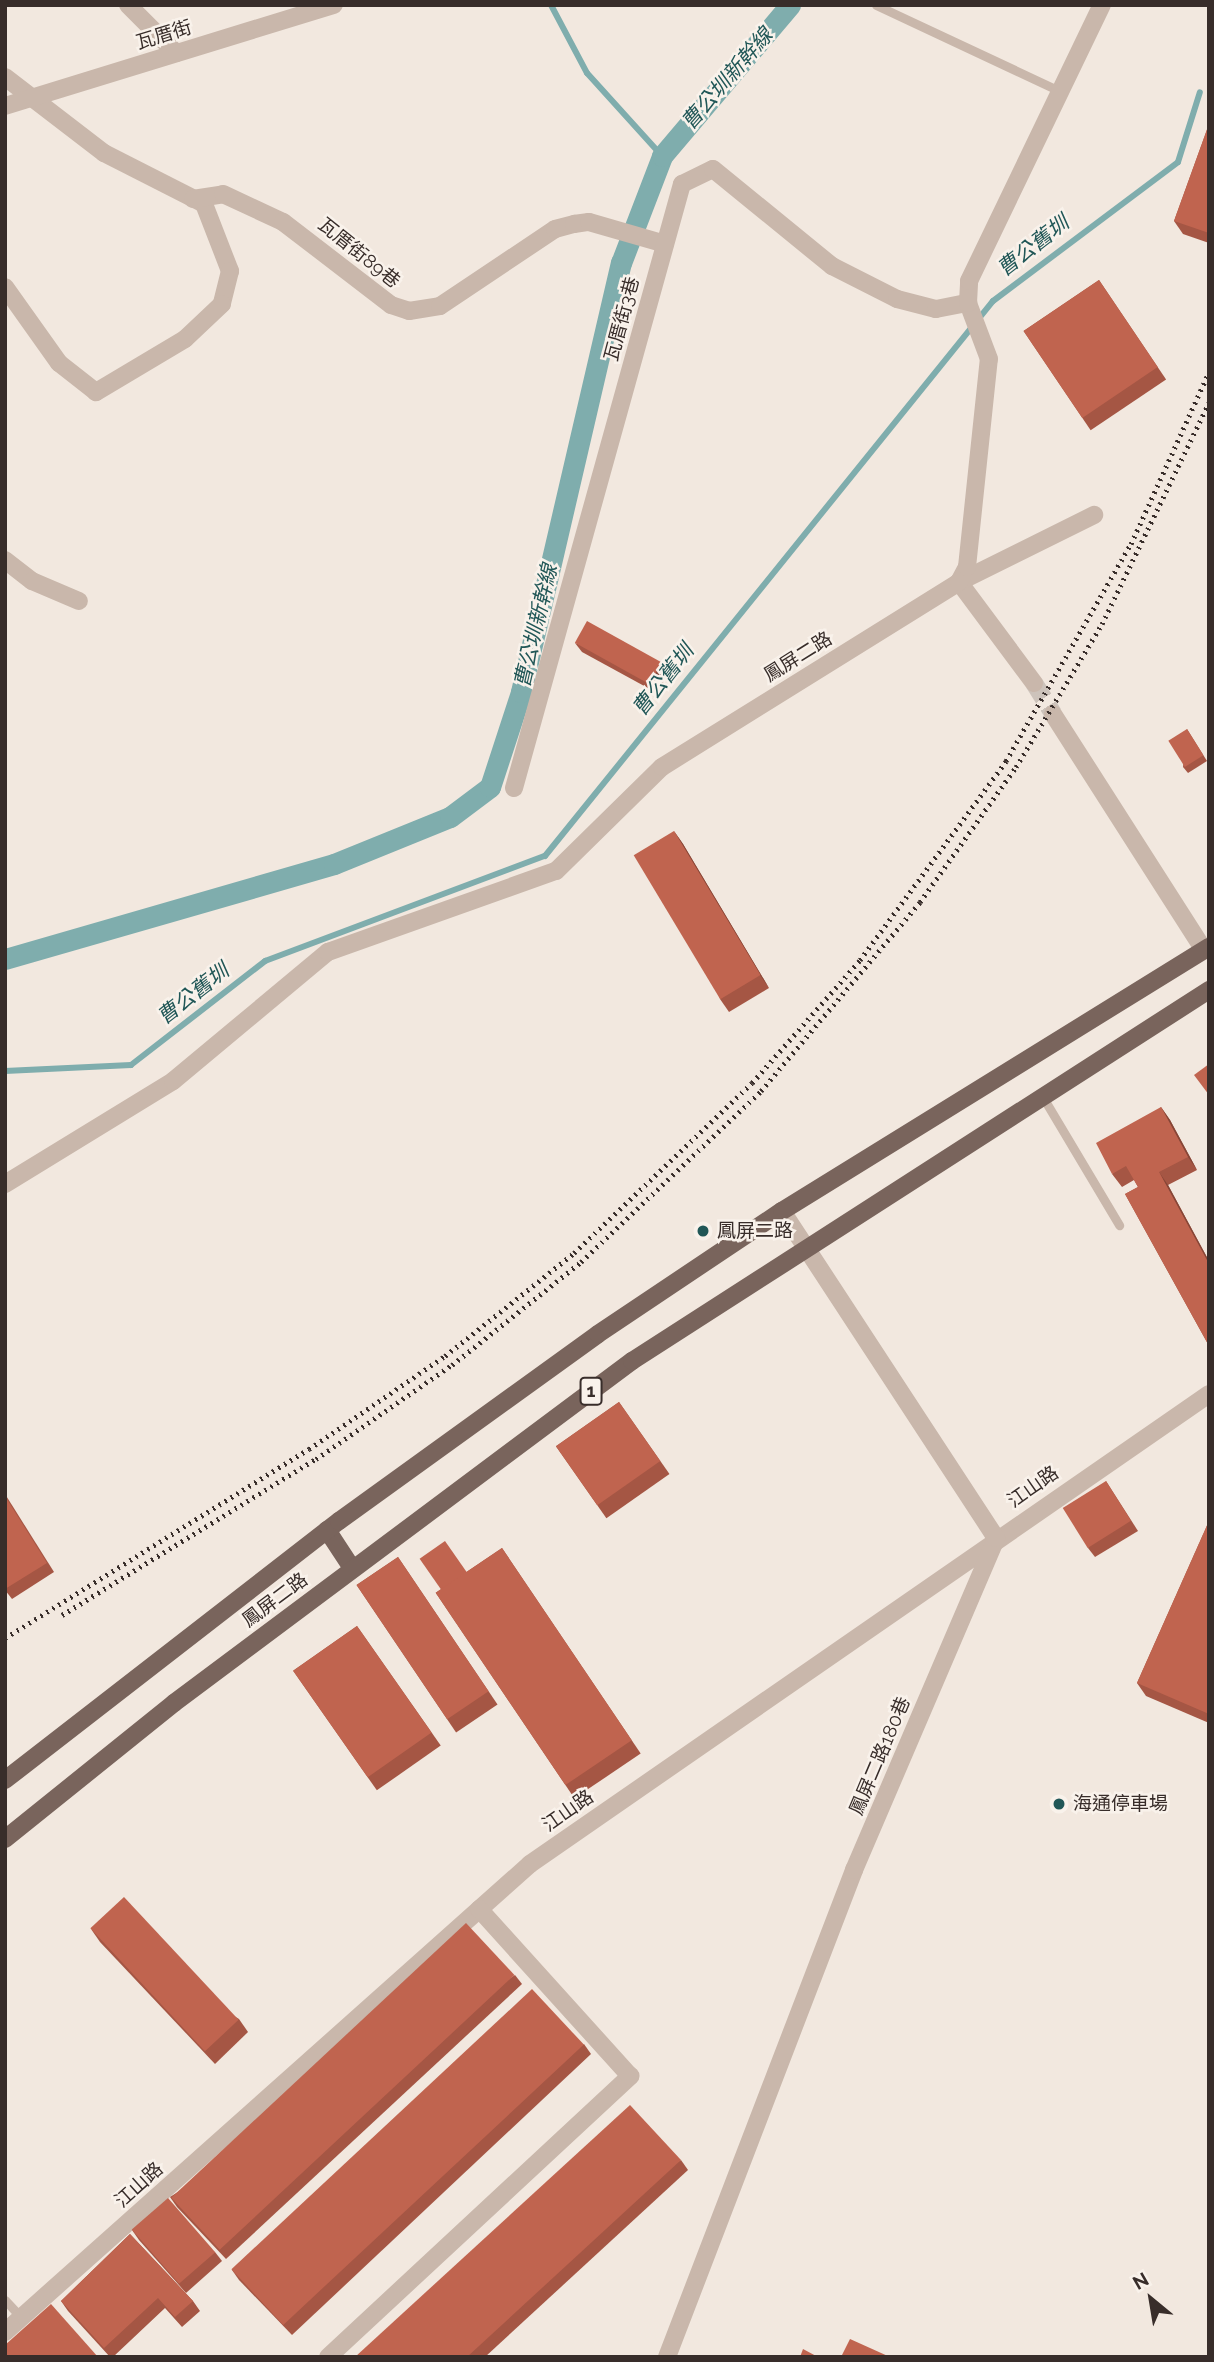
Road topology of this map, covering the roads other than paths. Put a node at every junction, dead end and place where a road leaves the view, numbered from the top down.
1 (128, 5) edge
2 (334, 5) edge
3 (876, 5) edge
4 (1101, 5) edge
5 (312, 8) edge
6 (176, 53) junction
7 (5, 77) edge
8 (1063, 92) junction
9 (32, 97) junction
10 (5, 106) edge
11 (193, 199) junction
12 (659, 242) junction
13 (5, 288) edge
14 (970, 309) junction
15 (1094, 515) dead end
16 (5, 560) edge
17 (959, 582) junction
18 (79, 601) dead end
19 (1034, 683) tunnel mouth
20 (1053, 714) tunnel mouth
21 (514, 788) dead end
22 (1207, 948) edge
23 (1209, 990) edge
24 (1044, 1100) junction
25 (5, 1184) edge
26 (782, 1211) junction
27 (1119, 1225) dead end
28 (803, 1248) junction
29 (1209, 1394) edge
30 (327, 1530) junction
31 (996, 1538) junction
32 (352, 1568) junction
33 (5, 1780) edge
34 (5, 1839) edge
35 (479, 1909) junction
36 (5, 2300) edge
37 (21, 2317) junction
38 (5, 2332) edge
39 (328, 2357) edge
40 (667, 2357) edge

1 - 6 street
2 - 5 street, 瓦厝街
3 - 8 lane
4 - 8 street
5 - 6 street, 瓦厝街
6 - 9 street, 瓦厝街
7 - 9 street
8 - 14 street
9 - 10 street, 瓦厝街
9 - 11 street
11 - 12 street, 瓦厝街89巷
11 - 13 street
12 - 14 street, 瓦厝街3巷
12 - 21 street, 瓦厝街3巷
14 - 17 street
15 - 17 street, 鳳屏二路
16 - 18 street
17 - 19 street
17 - 25 street, 鳳屏二路
20 - 22 street
22 - 26 main road, 鳳屏二路 / 1
23 - 24 main road, 鳳屏二路 / 1
24 - 27 lane
24 - 28 main road, 鳳屏二路 / 1
26 - 28 street
26 - 30 main road, 鳳屏二路 / 1
28 - 31 street
28 - 32 main road, 鳳屏二路 / 1
29 - 31 street, 江山路
30 - 32 main road
30 - 33 main road, 鳳屏二路 / 1
31 - 35 street, 江山路
31 - 40 street, 鳳屏二路180巷
32 - 34 main road, 鳳屏二路 / 1
35 - 37 street, 江山路
35 - 39 street
36 - 37 lane
37 - 38 street, 江山路

